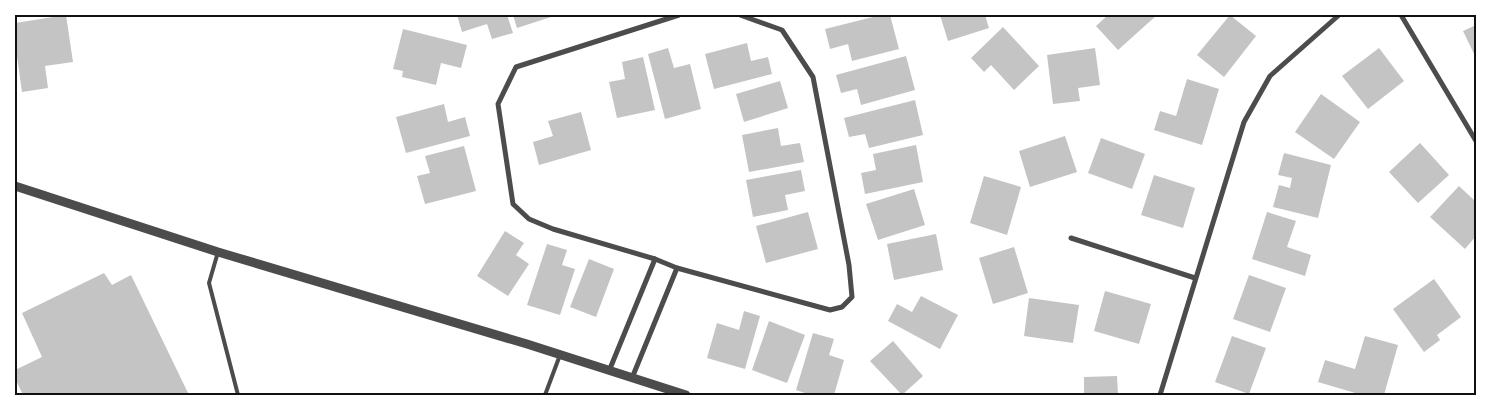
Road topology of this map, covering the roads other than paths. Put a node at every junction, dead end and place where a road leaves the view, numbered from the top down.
1 (679, 15) edge
2 (740, 15) edge
3 (1338, 15) edge
4 (1401, 15) edge
5 (1476, 141) edge
6 (15, 186) edge
7 (1071, 238) dead end
8 (218, 252) junction
9 (655, 259) junction
10 (677, 268) junction
11 (1195, 278) junction
12 (560, 355) junction
13 (609, 371) junction
14 (632, 378) junction
15 (238, 395) edge
16 (545, 395) edge
17 (686, 395) edge
18 (1160, 395) edge

1 - 9 street
2 - 10 street
3 - 11 street
4 - 5 street
6 - 8 street
7 - 11 street
8 - 12 street
8 - 15 lane
9 - 10 street
9 - 13 street
10 - 14 street
11 - 18 street
12 - 13 street
12 - 16 lane
13 - 14 street
14 - 17 street

